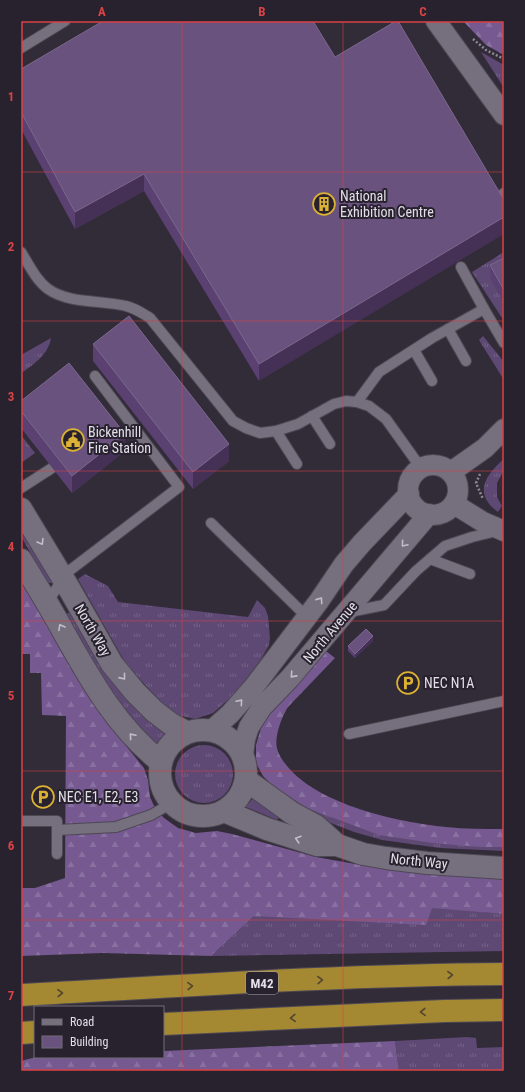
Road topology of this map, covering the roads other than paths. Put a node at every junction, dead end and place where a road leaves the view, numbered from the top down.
1 (65, 21) edge
2 (436, 21) edge
3 (21, 48) edge
4 (504, 115) edge
5 (21, 252) edge
6 (461, 267) dead end
7 (484, 309) junction
8 (448, 329) junction
9 (504, 343) edge
10 (414, 350) junction
11 (466, 360) dead end
12 (95, 376) dead end
13 (432, 381) dead end
14 (357, 402) junction
15 (312, 416) junction
16 (504, 429) edge
17 (276, 431) junction
18 (330, 444) dead end
19 (297, 464) dead end
20 (52, 468) dead end
21 (421, 468) junction
22 (451, 472) junction
23 (21, 488) edge
24 (409, 494) junction
25 (454, 504) junction
26 (21, 509) edge
27 (429, 514) junction
28 (211, 524) dead end
29 (502, 531) edge
30 (430, 559) junction
31 (21, 560) edge
32 (470, 574) dead end
33 (64, 579) junction
34 (47, 602) junction
35 (346, 612) junction
36 (308, 617) junction
37 (504, 701) edge
38 (212, 730) junction
39 (186, 732) junction
40 (349, 734) dead end
41 (243, 755) junction
42 (161, 762) junction
43 (246, 780) junction
44 (172, 803) junction
45 (224, 811) junction
46 (21, 821) edge
47 (57, 830) junction
48 (337, 845) junction
49 (57, 854) dead end
50 (504, 868) edge
51 (504, 974) edge
52 (21, 995) edge
53 (504, 1010) edge
54 (164, 1024) edge
55 (34, 1032) edge
56 (21, 1033) edge

1 - 3 lane
2 - 4 street
5 - 17 lane
6 - 7 lane
7 - 8 lane
7 - 9 lane
8 - 10 lane
8 - 11 lane
10 - 13 lane
10 - 14 lane
12 - 33 lane
14 - 15 lane
14 - 21 lane
15 - 17 lane
15 - 18 lane
16 - 22 street
17 - 19 lane
20 - 23 lane
21 - 22 street
21 - 24 street
22 - 25 street
24 - 27 street
36 -> 24 street, North Avenue
25 - 27 street
25 - 29 street
26 -> 33 street, North Way
27 -> 35 street, North Avenue
28 - 36 lane
29 - 30 lane
30 - 32 lane
30 - 35 lane
31 - 34 street, North Way
33 - 34 lane
33 -> 39 street, North Way
42 -> 34 street, North Way
35 -> 41 street, North Avenue
38 -> 36 street, North Avenue
37 - 40 lane
38 - 39 street
38 - 41 street
39 - 42 street
41 - 43 street
42 - 44 street
43 - 45 street
43 - 48 street, North Way
44 - 45 street
44 - 47 lane
48 -> 45 street, North Way
46 - 47 lane
47 - 49 lane
48 - 50 street, North Way
52 -> 51 highway, M42
53 -> 54 highway
55 - 56 highway

